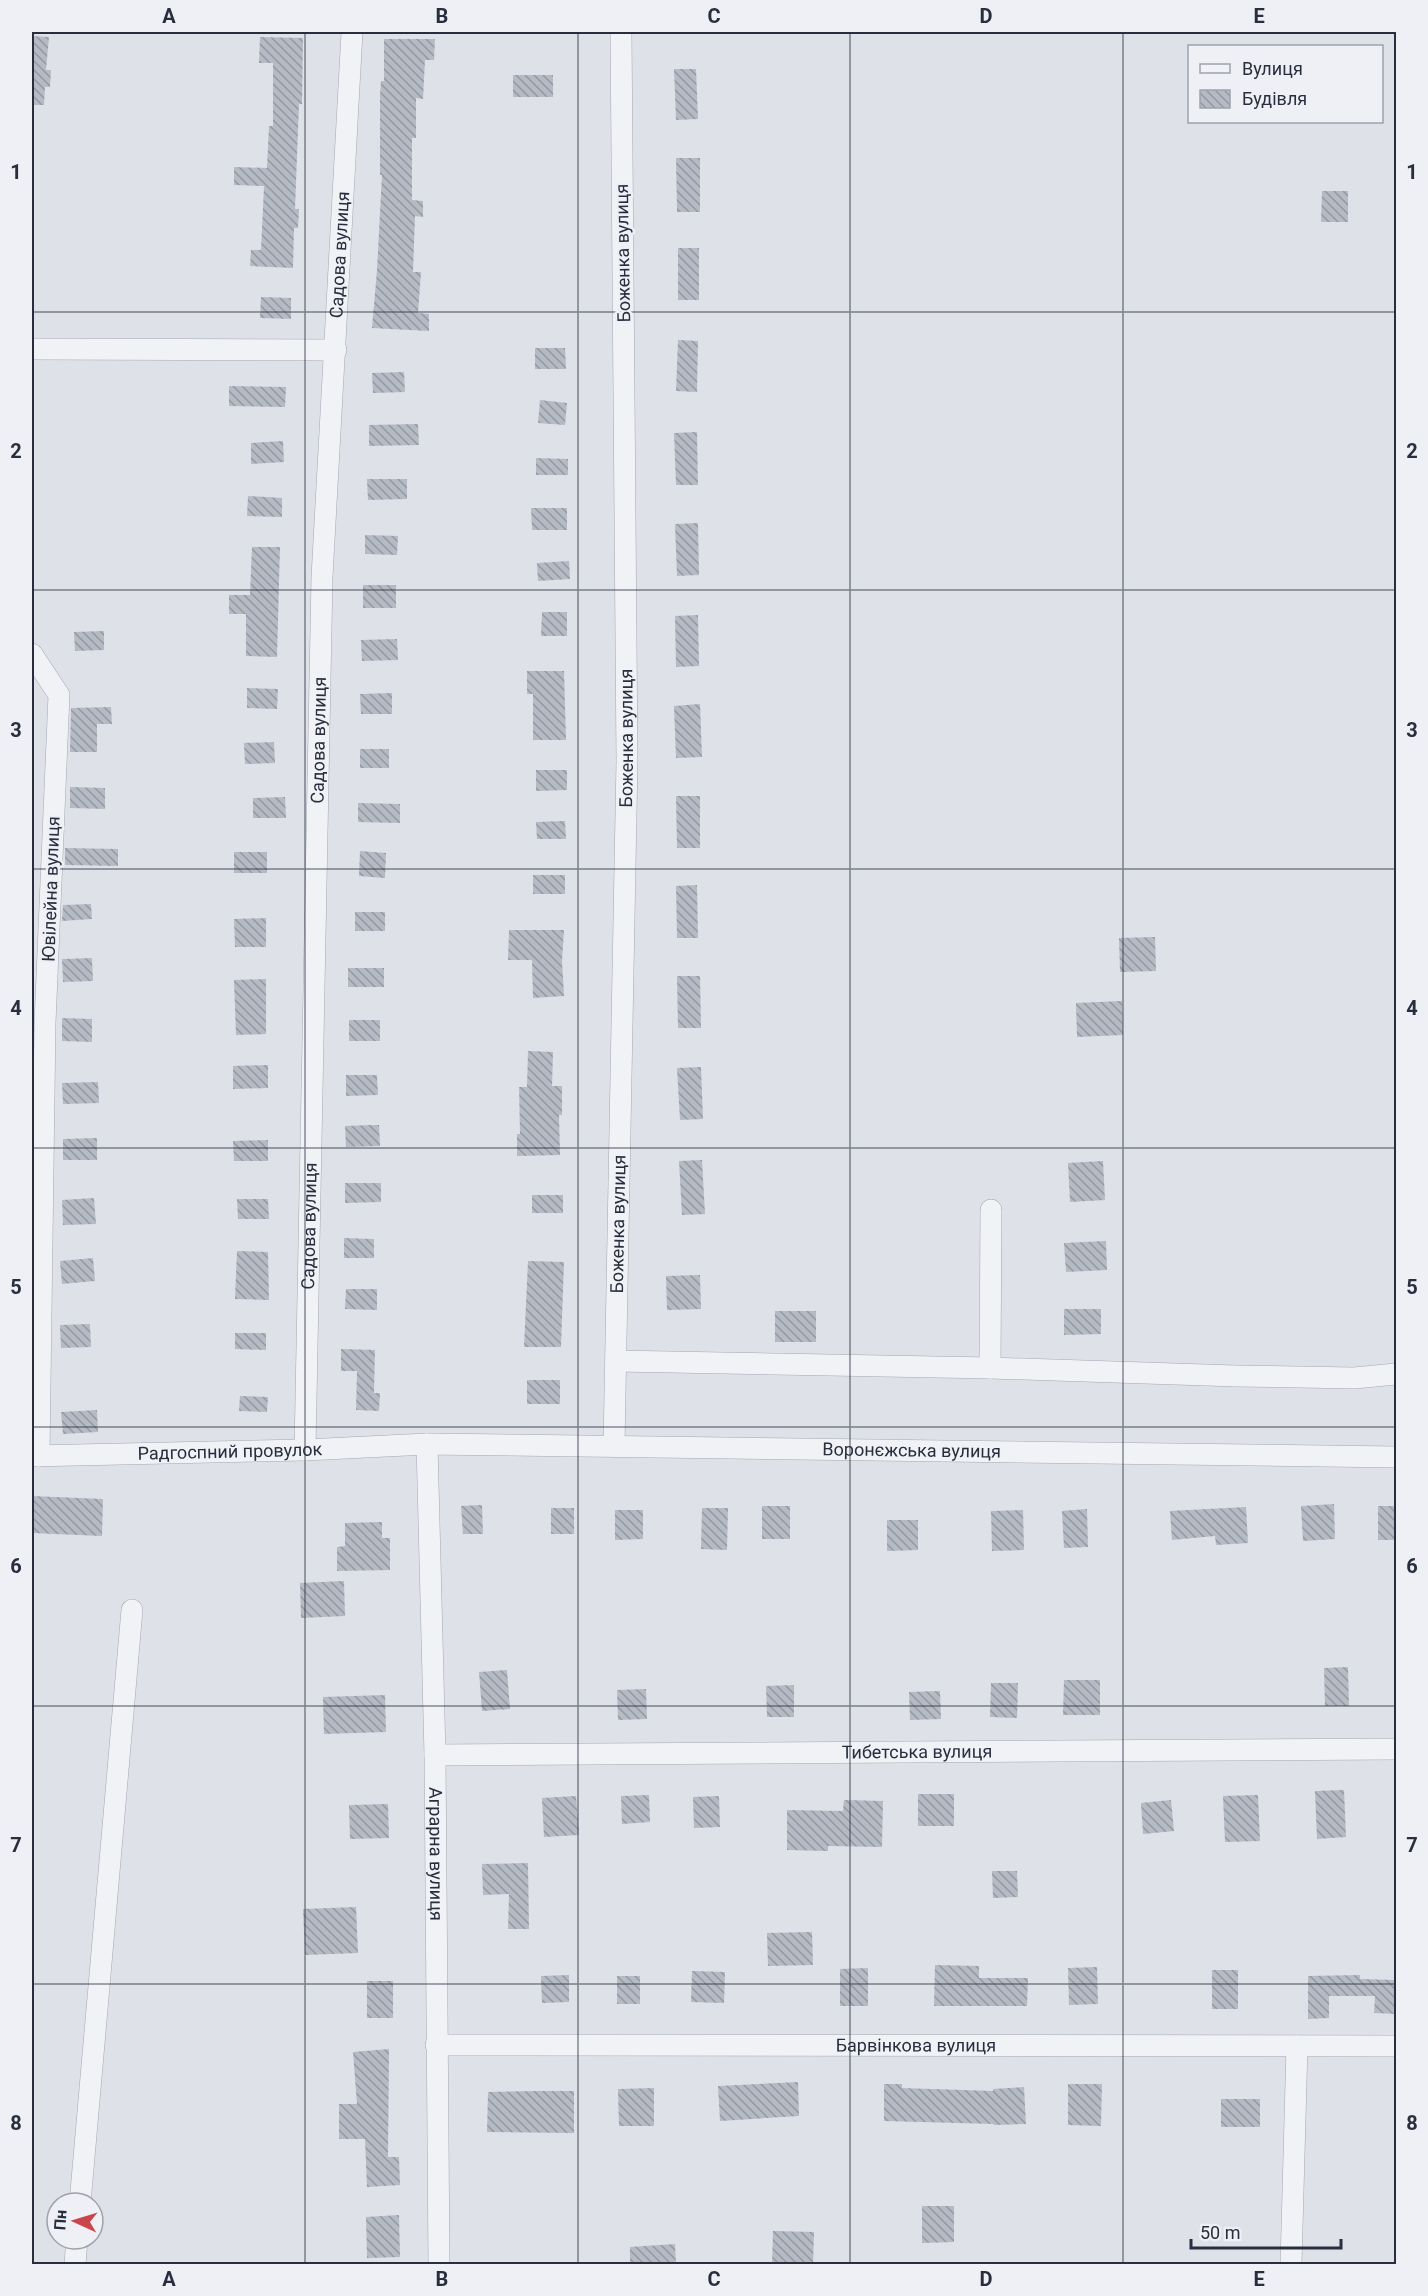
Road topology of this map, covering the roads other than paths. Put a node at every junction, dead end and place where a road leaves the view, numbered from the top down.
1 (352, 32) edge
2 (621, 32) edge
3 (32, 349) edge
4 (336, 350) junction
5 (32, 654) edge
6 (992, 1210) dead end
7 (616, 1361) junction
8 (990, 1368) junction
9 (1396, 1374) edge
10 (427, 1444) junction
11 (614, 1446) junction
12 (305, 1450) junction
13 (35, 1456) edge
14 (1396, 1458) edge
15 (132, 1610) dead end
16 (1396, 1749) edge
17 (435, 1755) junction
18 (436, 2045) junction
19 (1297, 2046) junction
20 (1396, 2046) edge
21 (81, 2191) edge
22 (439, 2265) edge
23 (1292, 2265) edge

1 - 4 street, Садова вулиця
2 - 7 street, Боженка вулиця
3 - 4 street
4 - 12 street, Садова вулиця
5 - 13 street, Ювілейна вулиця
6 - 8 street
7 - 8 street
7 - 11 street, Боженка вулиця
8 - 9 street
10 - 11 street, Воронєжська вулиця
10 - 12 street, Радгоспний провулок
10 - 17 street, Аграрна вулиця
11 - 14 street, Воронєжська вулиця
12 - 13 street, Радгоспний провулок
15 - 21 street
16 - 17 street, Тибетська вулиця
17 - 18 street, Аграрна вулиця
18 - 19 street, Барвінкова вулиця
18 - 22 street, Аграрна вулиця
19 - 20 street, Барвінкова вулиця
19 - 23 street

